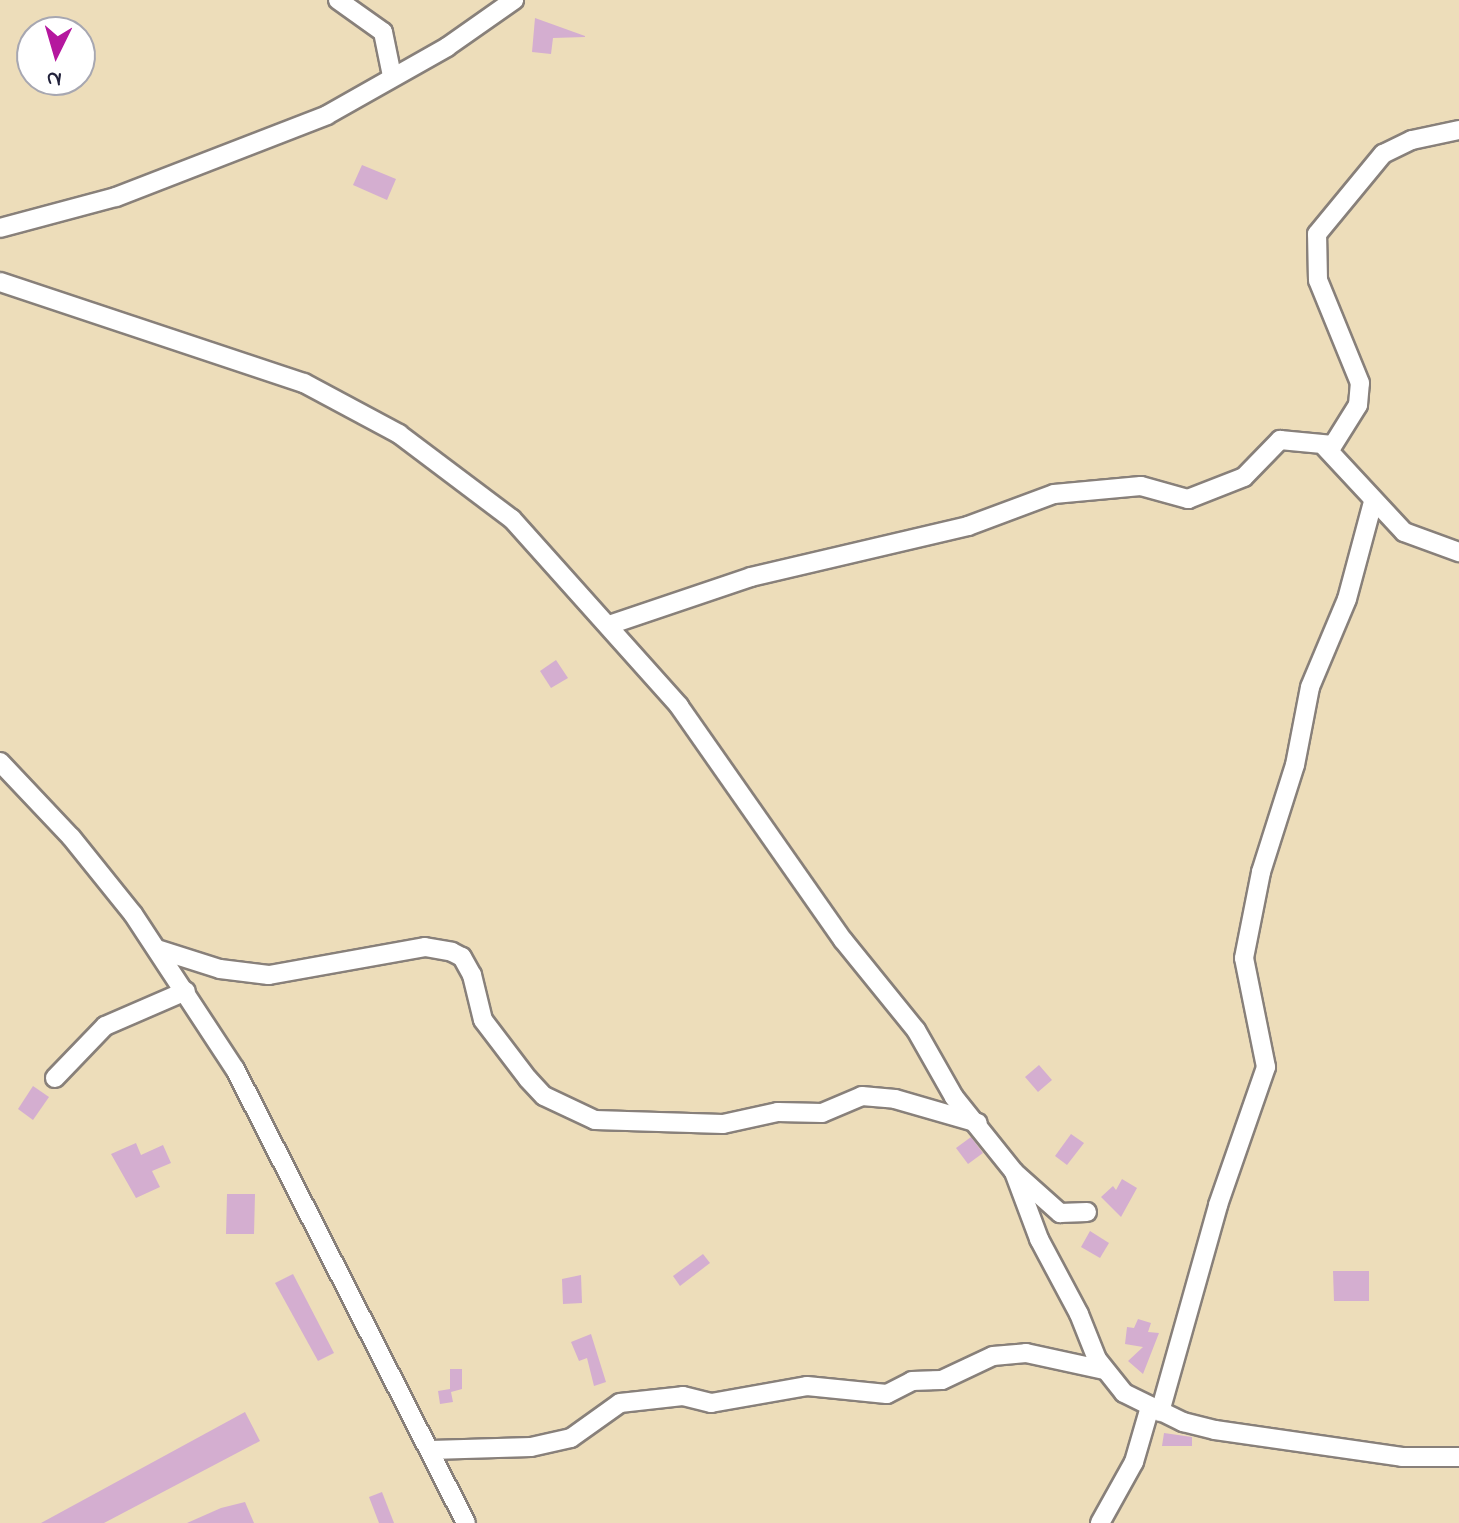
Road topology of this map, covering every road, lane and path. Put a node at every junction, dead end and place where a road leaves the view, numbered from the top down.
1 (338, 0) edge
2 (514, 0) edge
3 (392, 76) junction
4 (1459, 130) edge
5 (0, 228) edge
6 (0, 282) edge
7 (1325, 447) junction
8 (1373, 502) junction
9 (1459, 552) edge
10 (609, 625) junction
11 (0, 762) edge
12 (157, 949) junction
13 (186, 991) junction
14 (55, 1078) dead end
15 (978, 1123) junction
16 (1014, 1172) junction
17 (1087, 1212) dead end
18 (1104, 1370) junction
19 (1155, 1410) junction
20 (431, 1450) junction
21 (1459, 1457) edge
22 (466, 1523) edge
23 (1100, 1523) edge

1 - 3 street
2 - 3 street
3 - 5 street
4 - 7 street
6 - 10 street
7 - 8 street
7 - 10 street
8 - 9 street
8 - 19 street
10 - 15 street
11 - 12 street
12 - 13 street
12 - 15 street
13 - 14 street
13 - 20 street
15 - 16 street
16 - 17 street
16 - 18 street
18 - 19 street
18 - 20 street
19 - 21 street
19 - 23 street
20 - 22 street

